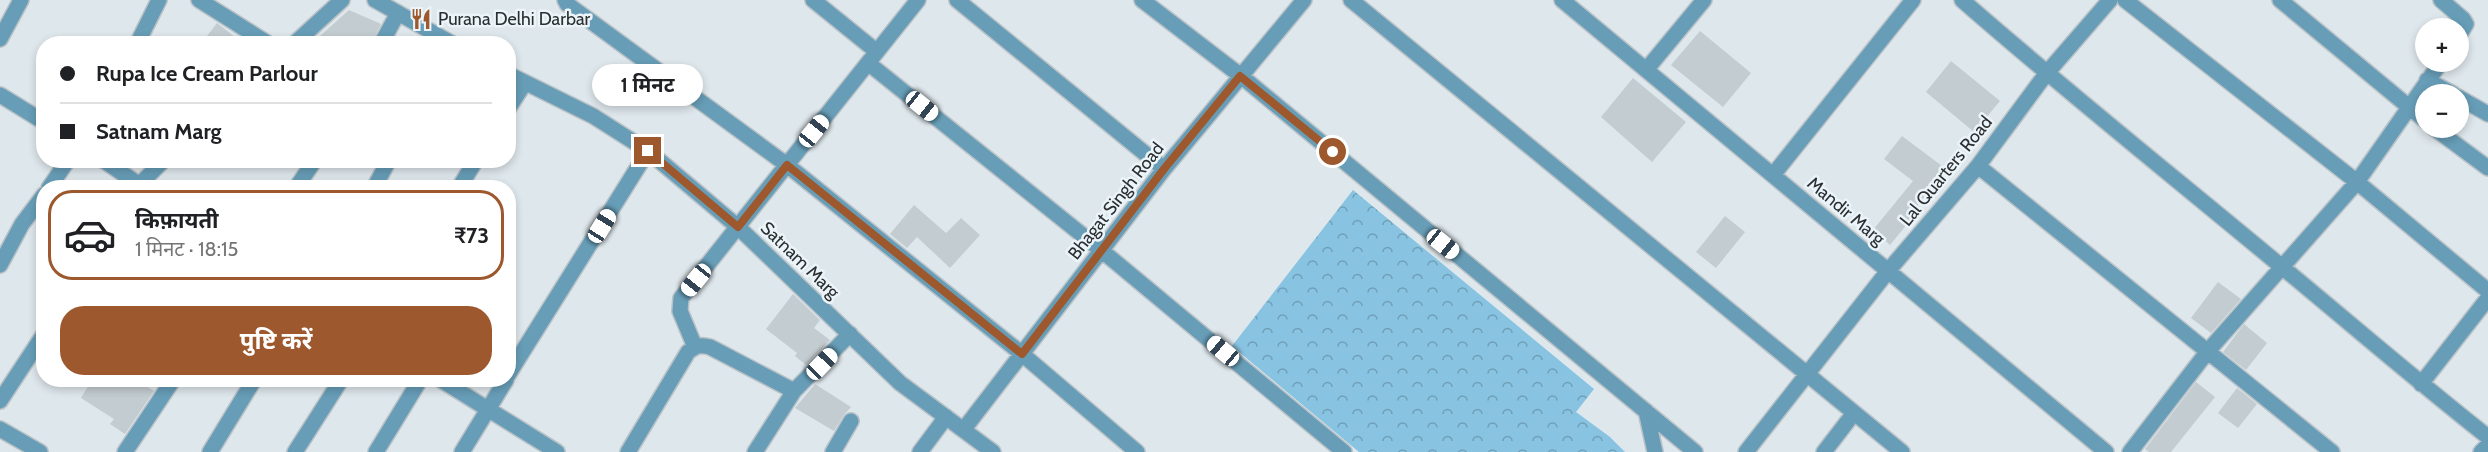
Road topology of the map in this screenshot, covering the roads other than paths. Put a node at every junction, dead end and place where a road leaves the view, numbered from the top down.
1 (21, 0) edge
2 (159, 0) edge
3 (199, 0) edge
4 (342, 0) edge
5 (375, 0) edge
6 (565, 0) edge
7 (813, 0) edge
8 (918, 0) edge
9 (957, 0) edge
10 (1142, 0) edge
11 (1304, 0) edge
12 (1351, 0) edge
13 (1562, 0) edge
14 (1704, 0) edge
15 (1912, 0) edge
16 (1962, 0) edge
17 (2110, 0) edge
18 (2125, 0) edge
19 (2280, 0) edge
20 (2441, 0) edge
21 (398, 13) junction
22 (2462, 18) edge
23 (141, 36) edge
24 (256, 36) edge
25 (303, 36) edge
26 (385, 36) edge
27 (440, 36) edge
28 (0, 39) edge
29 (872, 57) junction
30 (1646, 70) junction
31 (2433, 72) edge
32 (2046, 74) junction
33 (1240, 76) junction
34 (516, 78) edge
35 (2427, 80) junction
36 (525, 83) junction
37 (2434, 84) edge
38 (0, 95) edge
39 (516, 97) edge
40 (2469, 103) edge
41 (2407, 107) junction
42 (2415, 113) edge
43 (2488, 114) edge
44 (36, 117) edge
45 (2448, 138) edge
46 (648, 151) junction
47 (787, 165) junction
48 (1978, 166) junction
49 (115, 168) edge
50 (157, 168) edge
51 (2488, 168) edge
52 (1164, 169) junction
53 (1773, 175) junction
54 (132, 180) edge
55 (146, 180) edge
56 (2357, 182) junction
57 (36, 206) edge
58 (738, 227) junction
59 (1101, 250) junction
60 (0, 265) edge
61 (2283, 267) junction
62 (1888, 271) junction
63 (2488, 291) edge
64 (2488, 298) edge
65 (850, 334) junction
66 (36, 346) edge
67 (695, 347) junction
68 (2208, 351) junction
69 (1022, 354) junction
70 (516, 362) edge
71 (1807, 374) junction
72 (2421, 384) junction
73 (168, 387) edge
74 (250, 387) edge
75 (337, 387) edge
76 (416, 387) edge
77 (453, 387) edge
78 (502, 387) edge
79 (794, 391) junction
80 (0, 401) edge
81 (489, 408) junction
82 (1646, 411) junction
83 (1854, 413) junction
84 (946, 417) junction
85 (851, 421) dead end
86 (0, 429) edge
87 (964, 429) junction
88 (2488, 437) edge
89 (2488, 445) edge
90 (40, 452) edge
91 (125, 452) edge
92 (210, 452) edge
93 (295, 452) edge
94 (376, 452) edge
95 (462, 452) edge
96 (557, 452) edge
97 (628, 452) edge
98 (755, 452) edge
99 (833, 452) edge
100 (920, 452) edge
101 (993, 452) edge
102 (1137, 452) edge
103 (1344, 452) edge
104 (1655, 452) edge
105 (1695, 452) edge
106 (1746, 452) edge
107 (1824, 452) edge
108 (1902, 452) edge
109 (2106, 452) edge
110 (2130, 452) edge
111 (2332, 452) edge
112 (2481, 452) edge

1 - 28 street
2 - 23 street
3 - 24 street
4 - 25 street
5 - 21 street
6 - 47 street
7 - 29 street
8 - 29 street
9 - 52 street
10 - 33 street
11 - 33 street, Bhagat Singh Road
12 - 71 street
13 - 30 street, Mandir Marg
14 - 30 street
15 - 53 street
16 - 32 street
17 - 32 street, Lal Quarters Road
18 - 56 street
19 - 41 street
20 - 22 street
21 - 26 street
21 - 27 street
29 - 47 street
29 - 59 street
30 - 53 street, Mandir Marg
31 - 35 street
32 - 48 street, Lal Quarters Road
32 - 61 street
33 - 52 street, Bhagat Singh Road
33 - 82 street
34 - 36 street, Satnam Marg
35 - 37 street
35 - 41 street
36 - 39 street
36 - 46 street, Satnam Marg
38 - 44 street
40 - 43 street
41 - 42 street
41 - 56 street
45 - 51 street
46 - 58 street, Satnam Marg
46 - 70 street
47 - 58 street
47 - 69 street
48 - 62 street, Lal Quarters Road
48 - 68 street
49 - 54 street
50 - 55 street
52 - 59 street, Bhagat Singh Road
53 - 62 street, Mandir Marg
56 - 61 street
56 - 63 street
57 - 60 street
58 - 65 street, Satnam Marg
58 - 67 street
59 - 69 street, Bhagat Singh Road
59 - 103 street
61 - 68 street
61 - 72 street
62 - 71 street, Lal Quarters Road
62 - 109 street, Mandir Marg
64 - 72 street
65 - 79 street
65 - 84 street, Satnam Marg
66 - 80 street
67 - 79 street
67 - 97 street
68 - 110 street
68 - 111 street
69 - 87 street, Bhagat Singh Road
69 - 102 street
71 - 83 street
71 - 106 street, Lal Quarters Road
72 - 88 street
73 - 91 street
74 - 92 street
75 - 93 street
76 - 94 street
77 - 81 street
78 - 81 street
79 - 98 street
81 - 95 street
81 - 96 street
82 - 104 street
82 - 105 street
83 - 107 street
83 - 108 street
84 - 87 street, Satnam Marg
84 - 100 street
85 - 99 street
86 - 90 street
87 - 101 street, Satnam Marg
89 - 112 street

